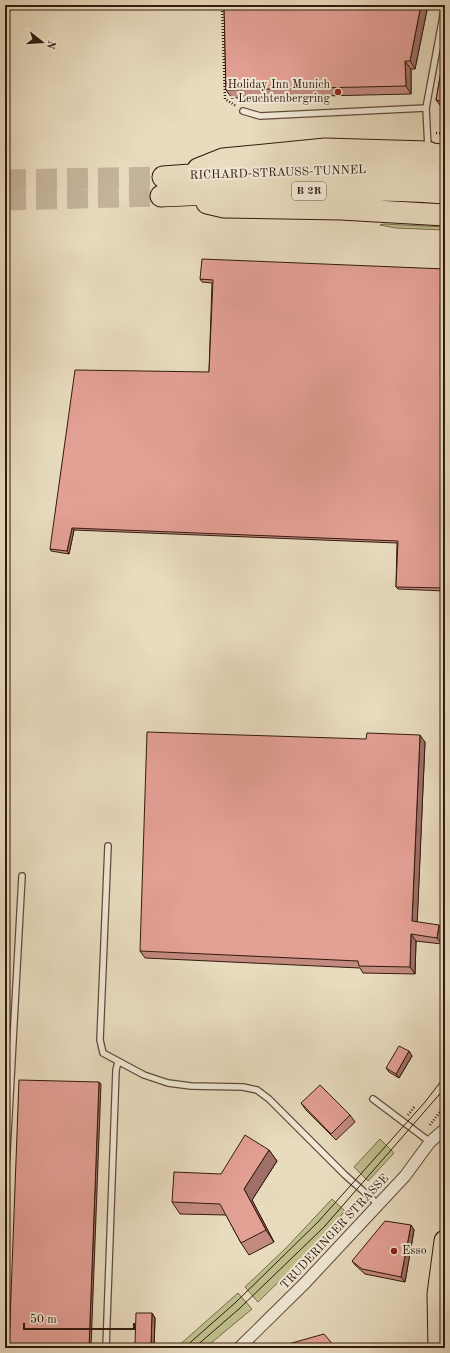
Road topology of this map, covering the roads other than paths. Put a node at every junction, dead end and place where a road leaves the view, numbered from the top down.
1 (445, 5) edge
2 (426, 108) junction
3 (243, 111) road end
4 (437, 153) edge
5 (445, 173) edge
6 (170, 186) junction
7 (445, 193) edge
8 (445, 215) edge
9 (108, 846) dead end
10 (22, 876) dead end
11 (118, 1062) junction
12 (372, 1099) dead end
13 (445, 1128) edge
14 (430, 1142) junction
15 (5, 1188) edge
16 (379, 1205) junction
17 (445, 1241) edge
18 (106, 1348) edge
19 (238, 1348) edge
20 (439, 1348) edge

1 - 2 lane
2 - 3 lane
2 - 4 lane
4 - 6 highway
5 - 6 highway, RICHARD-STRAUSS-TUNNEL / B 2R
6 - 7 highway, RICHARD-STRAUSS-TUNNEL / B 2R
6 - 8 highway
9 - 11 lane
10 - 15 lane
11 - 16 lane
11 - 18 lane
12 - 14 lane
13 - 14 street, TRUDERINGER STRASSE
14 - 16 street, TRUDERINGER STRASSE
16 - 19 street, TRUDERINGER STRASSE
17 - 20 highway

